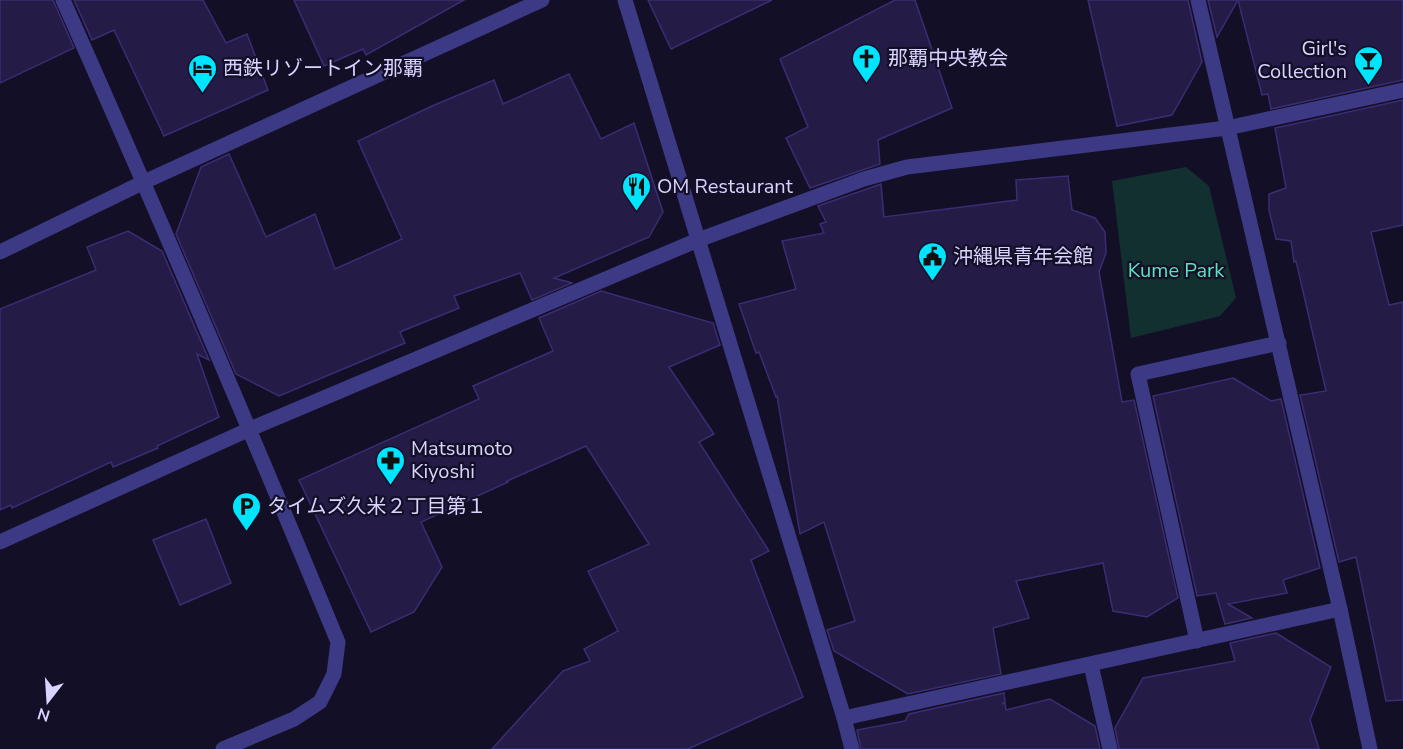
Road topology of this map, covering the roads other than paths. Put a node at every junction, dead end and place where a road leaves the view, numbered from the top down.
1 (63, 0) edge
2 (542, 0) edge
3 (625, 0) edge
4 (1198, 0) edge
5 (1403, 90) edge
6 (1227, 128) junction
7 (144, 182) junction
8 (698, 240) junction
9 (0, 252) edge
10 (1279, 343) junction
11 (250, 429) junction
12 (0, 542) edge
13 (1340, 609) junction
14 (1197, 641) junction
15 (1091, 665) junction
16 (844, 718) junction
17 (223, 749) edge
18 (852, 749) edge
19 (1110, 749) edge
20 (1370, 749) edge

1 - 7 street
2 - 7 street
3 - 8 street
4 - 6 street
5 - 6 street
6 - 8 street
6 - 10 street
7 - 9 street
7 - 11 street
8 - 11 street
8 - 16 street
10 - 13 street
10 - 14 street
11 - 12 street
11 - 17 street
13 - 14 street
13 - 20 street
14 - 15 street
15 - 16 street
15 - 19 street
16 - 18 street

